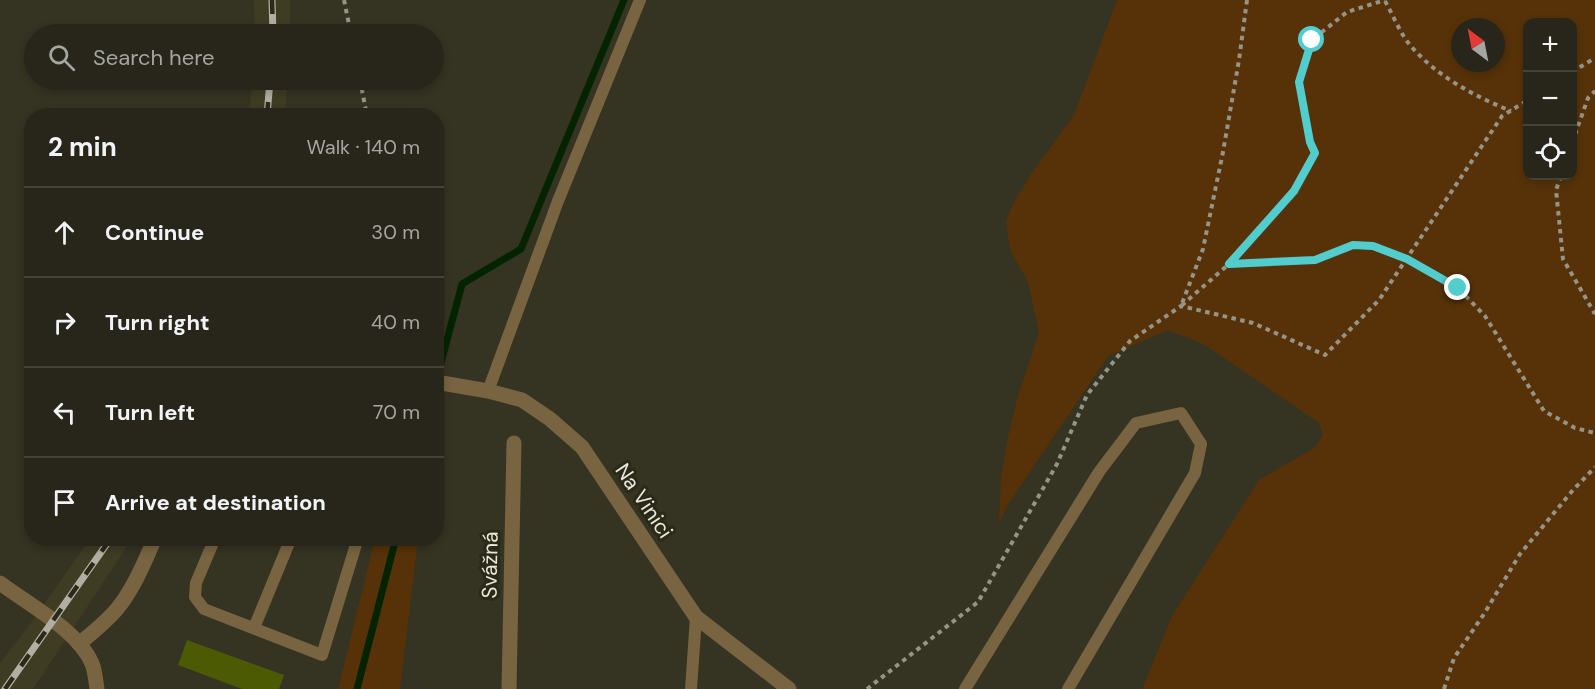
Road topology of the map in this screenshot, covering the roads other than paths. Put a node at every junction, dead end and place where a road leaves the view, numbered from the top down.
1 (640, 0) edge
2 (444, 383) edge
3 (488, 391) junction
4 (514, 443) dead end
5 (152, 546) edge
6 (212, 546) edge
7 (288, 546) edge
8 (356, 546) edge
9 (0, 583) edge
10 (696, 617) junction
11 (254, 628) junction
12 (79, 645) junction
13 (97, 689) edge
14 (509, 689) edge
15 (691, 689) edge
16 (789, 689) edge
17 (965, 689) edge
18 (1068, 689) edge

1 - 3 lane
2 - 3 street, Na Vinici
3 - 10 street, Na Vinici
4 - 14 street, Svážná
5 - 12 street
6 - 11 lane
7 - 11 lane
8 - 11 lane
9 - 12 street
10 - 15 lane
10 - 16 street, Na Vinici
12 - 13 street
17 - 18 lane

